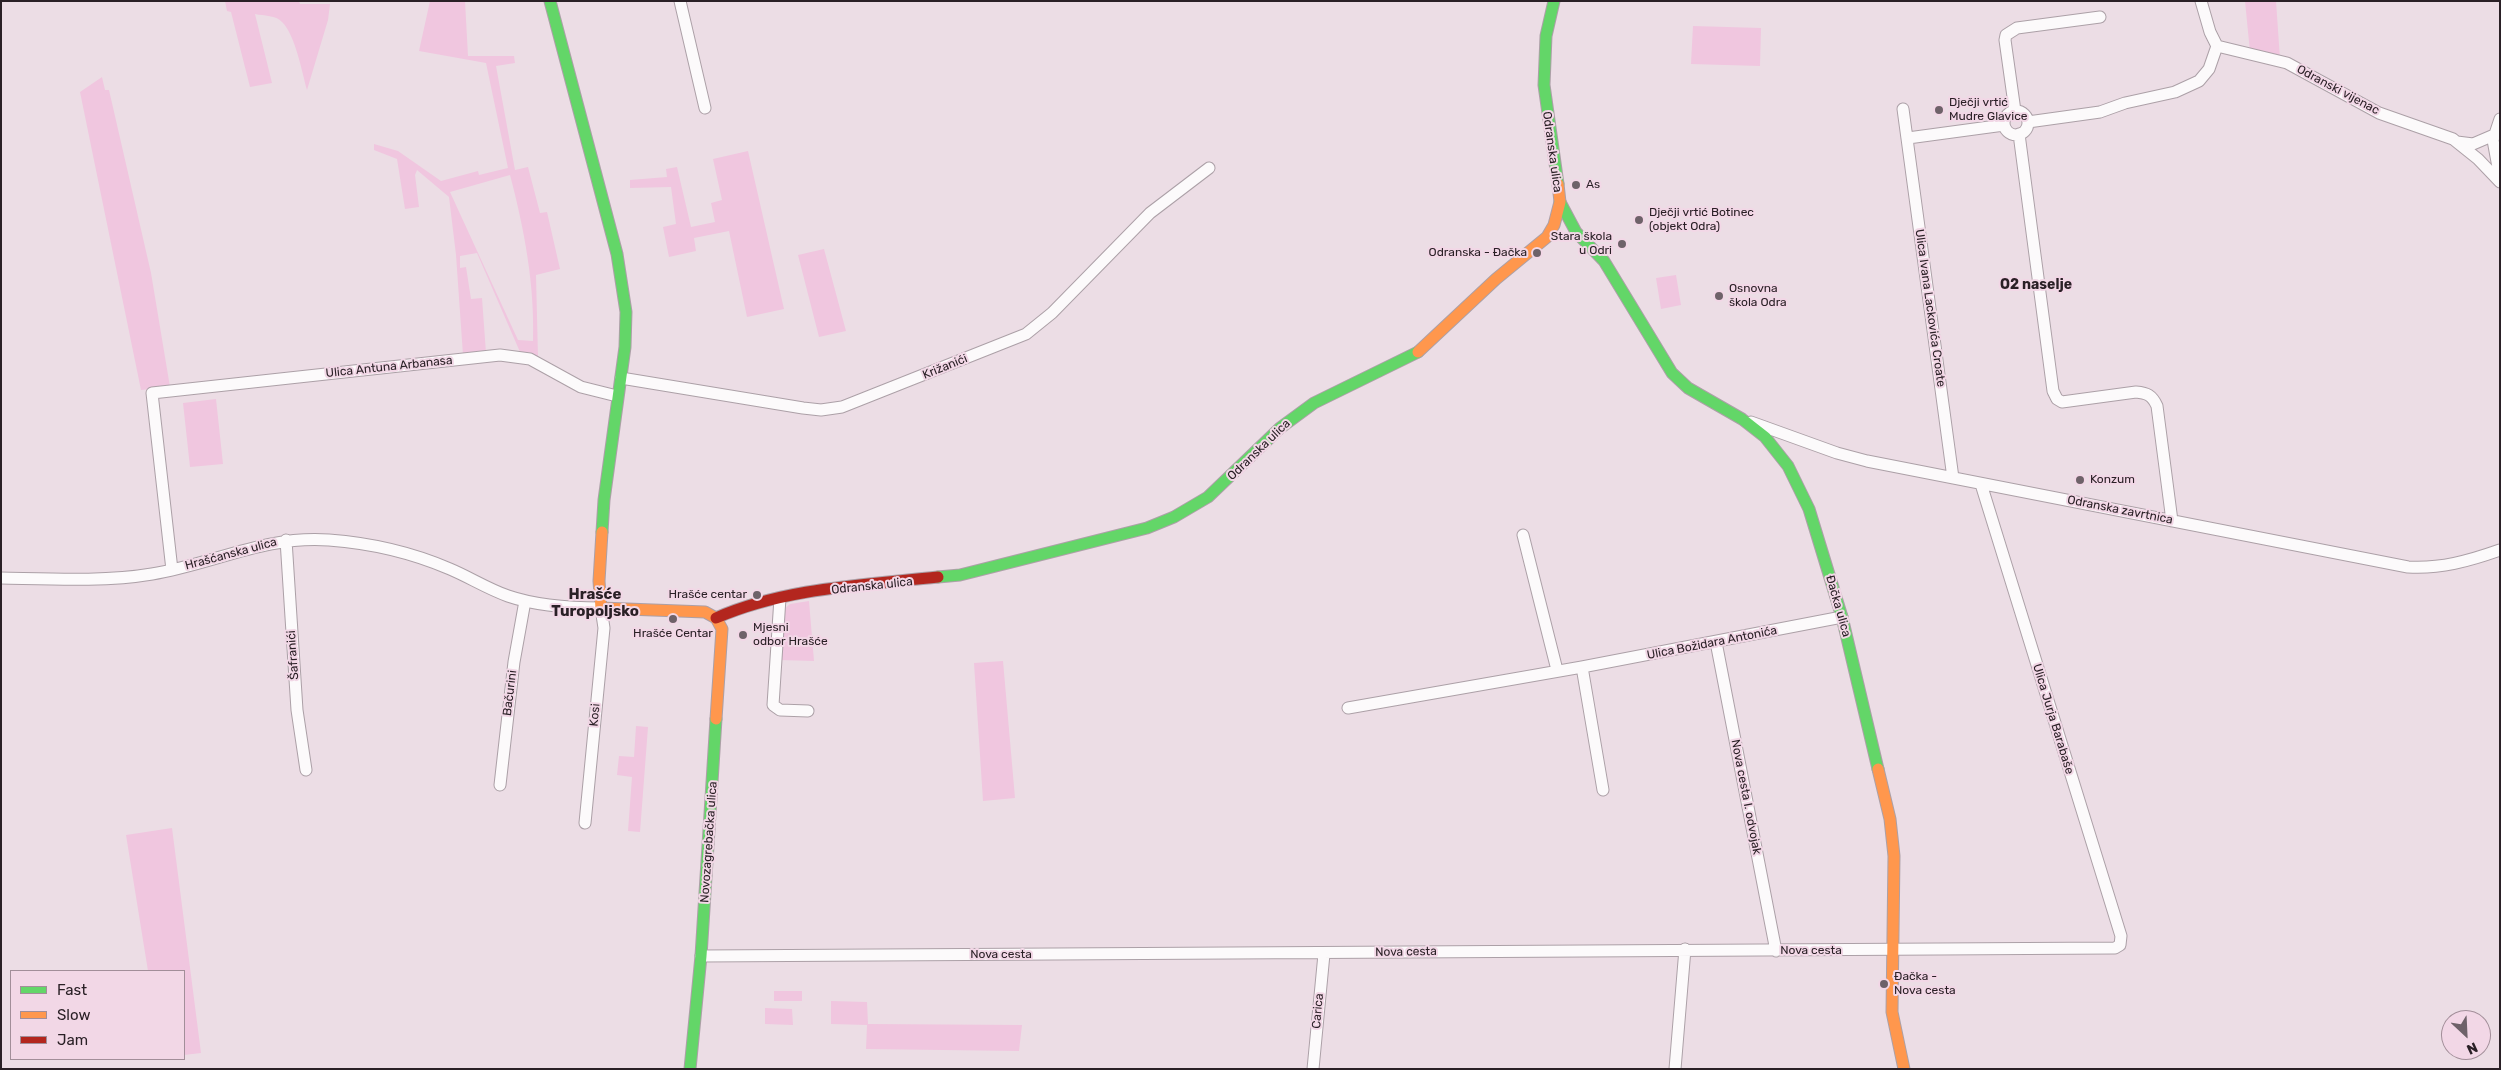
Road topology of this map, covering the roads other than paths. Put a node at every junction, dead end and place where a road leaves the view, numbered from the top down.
1 (550, 1) edge
2 (680, 1) edge
3 (1554, 1) edge
4 (2201, 1) edge
5 (2100, 17) dead end
6 (2217, 46) junction
7 (705, 108) dead end
8 (1903, 109) dead end
9 (2015, 111) junction
10 (2500, 119) edge
11 (2028, 122) junction
12 (2004, 125) junction
13 (2019, 134) junction
14 (2494, 135) junction
15 (1908, 138) junction
16 (2457, 142) junction
17 (1209, 168) dead end
18 (2500, 178) edge
19 (2500, 182) edge
20 (1560, 202) junction
21 (1576, 232) junction
22 (1547, 237) junction
23 (620, 378) junction
24 (617, 396) junction
25 (1742, 420) junction
26 (1797, 438) junction
27 (1784, 460) junction
28 (1953, 478) junction
29 (1981, 484) junction
30 (2172, 521) junction
31 (1523, 535) dead end
32 (286, 540) junction
33 (2500, 550) edge
34 (172, 570) junction
35 (1, 578) edge
36 (780, 598) junction
37 (526, 601) junction
38 (601, 608) junction
39 (1842, 617) junction
40 (716, 618) junction
41 (1716, 642) junction
42 (1582, 667) junction
43 (1557, 670) junction
44 (1348, 708) dead end
45 (808, 711) dead end
46 (306, 770) dead end
47 (500, 785) dead end
48 (1603, 790) dead end
49 (584, 823) dead end
50 (2111, 948) joint
51 (1685, 950) junction
52 (1893, 950) junction
53 (1776, 951) junction
54 (1324, 954) junction
55 (701, 956) junction
56 (690, 1069) edge
57 (1313, 1069) edge
58 (1675, 1069) edge
59 (1904, 1069) edge

1 - 23 street
2 - 7 street
3 - 20 street, Odranska ulica
4 - 6 street
5 - 9 street
6 - 11 street
6 - 16 street, Odranski vijenac
8 - 15 street, Ulica Ivana Lackovića Croate
9 - 11 street
9 - 12 street
10 - 14 street
11 - 13 street
12 - 13 street
12 - 15 street
13 - 30 street
14 - 16 street, Odranski vijenac
14 - 18 street
15 - 28 street, Ulica Ivana Lackovića Croate
16 - 19 street, Odranski vijenac
17 - 23 street, Križanići
20 - 21 street, Đačka ulica
20 - 22 street, Odranska ulica
21 - 22 street
21 - 25 street, Đačka ulica
22 - 36 street, Odranska ulica
23 - 24 street
24 - 34 street, Ulica Antuna Arbanasa
24 - 38 street
25 - 26 street, Odranska zavrtnica
25 - 27 street, Đačka ulica
26 - 27 street
26 - 28 street, Odranska zavrtnica
27 - 39 street, Đačka ulica
28 - 29 street, Odranska zavrtnica
29 - 30 street, Odranska zavrtnica
29 - 50 street, Ulica Jurja Barabaše
30 - 33 street, Odranska zavrtnica
31 - 43 street
32 - 34 street, Hrašćanska ulica
32 - 37 street, Hrašćanska ulica
32 - 46 street, Šafranići
34 - 35 street, Hrašćanska ulica
36 - 40 street, Odranska ulica
36 - 45 street
37 - 38 street, Hrašćanska ulica
37 - 47 street, Bačurini
38 - 40 street
38 - 49 street, Kosi
39 - 41 street, Ulica Božidara Antonića
39 - 52 street, Đačka ulica
40 - 55 street, Novozagrebačka ulica
41 - 42 street, Ulica Božidara Antonića
41 - 53 street, Nova cesta I. odvojak
42 - 43 street, Ulica Božidara Antonića
42 - 48 street
43 - 44 street, Ulica Božidara Antonića
50 - 52 street, Nova cesta
51 - 53 street, Nova cesta
51 - 54 street, Nova cesta
51 - 58 street
52 - 53 street, Nova cesta
52 - 59 street, Đačka ulica
54 - 55 street, Nova cesta
54 - 57 street, Carica
55 - 56 street, Novozagrebačka ulica

